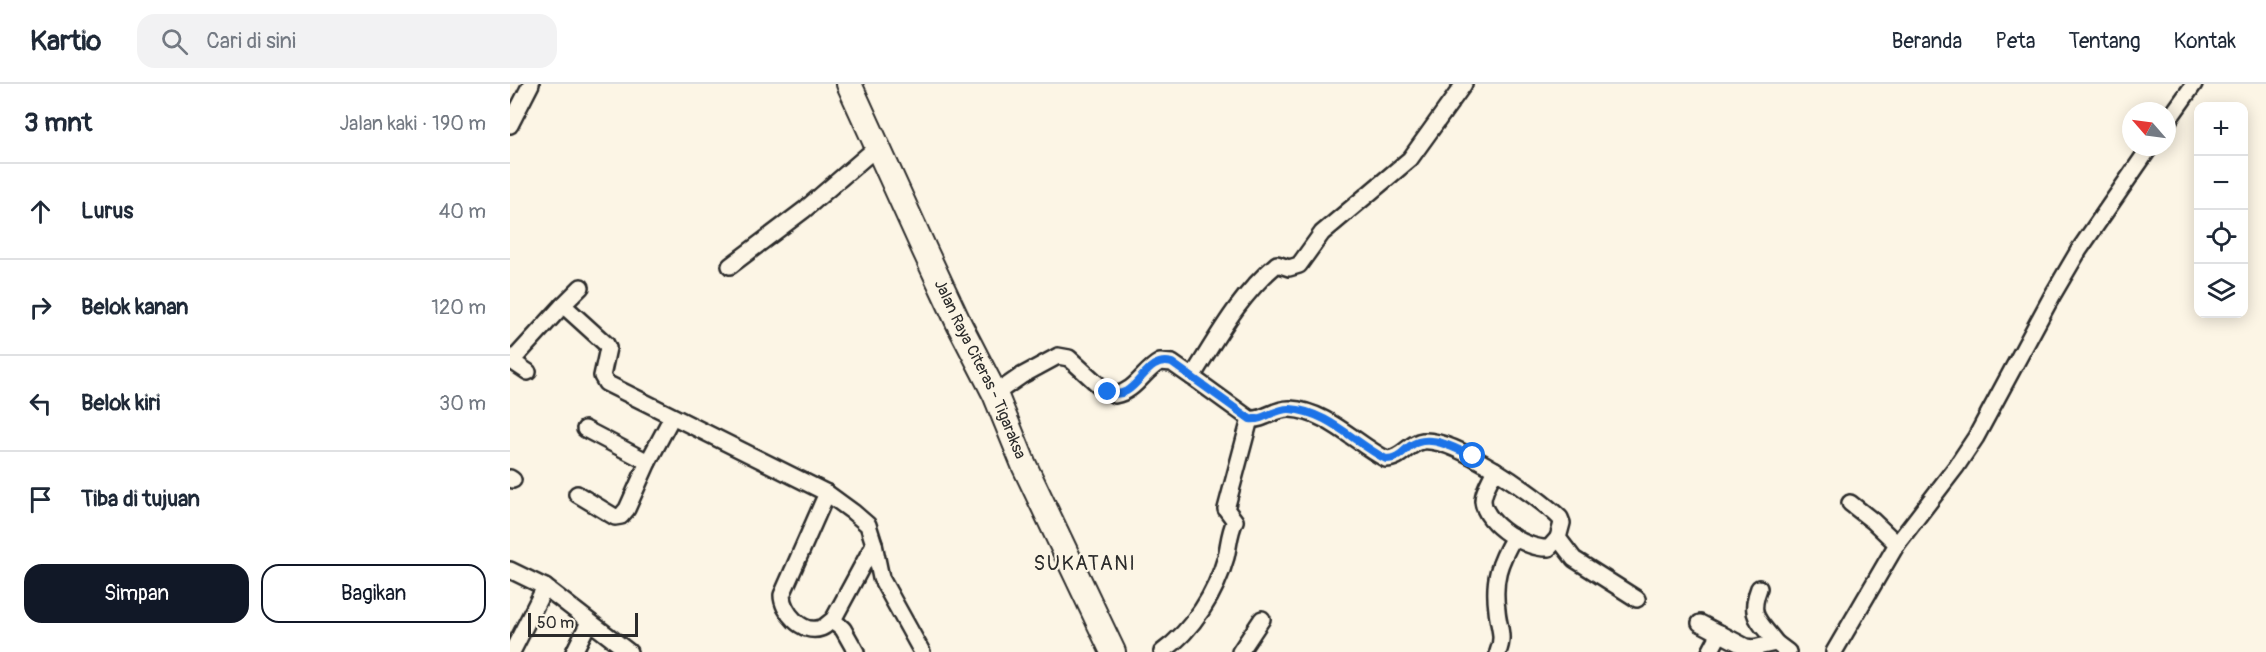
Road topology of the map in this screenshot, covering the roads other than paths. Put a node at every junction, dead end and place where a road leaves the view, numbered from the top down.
1 (531, 84) edge
2 (849, 84) edge
3 (1464, 84) edge
4 (2194, 84) edge
5 (2176, 109) edge
6 (510, 125) edge
7 (877, 147) junction
8 (2144, 156) edge
9 (730, 266) dead end
10 (581, 287) dead end
11 (562, 305) junction
12 (511, 361) edge
13 (528, 372) dead end
14 (1192, 378) junction
15 (995, 394) junction
16 (672, 417) junction
17 (1250, 419) junction
18 (585, 429) dead end
19 (648, 462) junction
20 (1495, 470) junction
21 (827, 493) junction
22 (577, 494) dead end
23 (1850, 503) dead end
24 (1514, 537) junction
25 (1558, 538) junction
26 (874, 544) junction
27 (1897, 544) junction
28 (510, 570) edge
29 (544, 587) junction
30 (1759, 588) dead end
31 (1637, 599) dead end
32 (1262, 619) dead end
33 (833, 620) junction
34 (590, 622) junction
35 (1700, 622) dead end
36 (1720, 633) junction
37 (1782, 647) edge
38 (512, 652) edge
39 (574, 652) edge
40 (629, 652) edge
41 (856, 652) edge
42 (922, 652) edge
43 (1113, 652) edge
44 (1162, 652) edge
45 (1240, 652) edge
46 (1498, 652) edge
47 (1710, 652) edge
48 (1834, 652) edge

1 - 6 street
2 - 7 main road, Jalan Raya Citeras - Tigaraksa
3 - 14 street
4 - 5 street
7 - 9 street
7 - 15 main road, Jalan Raya Citeras - Tigaraksa
8 - 27 street
10 - 11 street
11 - 12 street
11 - 16 street
12 - 13 street
14 - 15 street
14 - 17 street
15 - 43 main road, Jalan Raya Citeras - Tigaraksa
16 - 19 street
16 - 21 street
17 - 20 street
17 - 44 street
18 - 19 street
19 - 22 street
20 - 24 street
20 - 25 street
21 - 26 street
21 - 33 street
23 - 27 street
24 - 25 street
24 - 46 street
25 - 31 street
26 - 33 street
26 - 42 street
27 - 48 street
28 - 29 street
29 - 34 street
29 - 38 street
30 - 37 street
32 - 45 street
33 - 41 street
34 - 39 street
34 - 40 street
35 - 36 street
36 - 37 street
36 - 47 street

